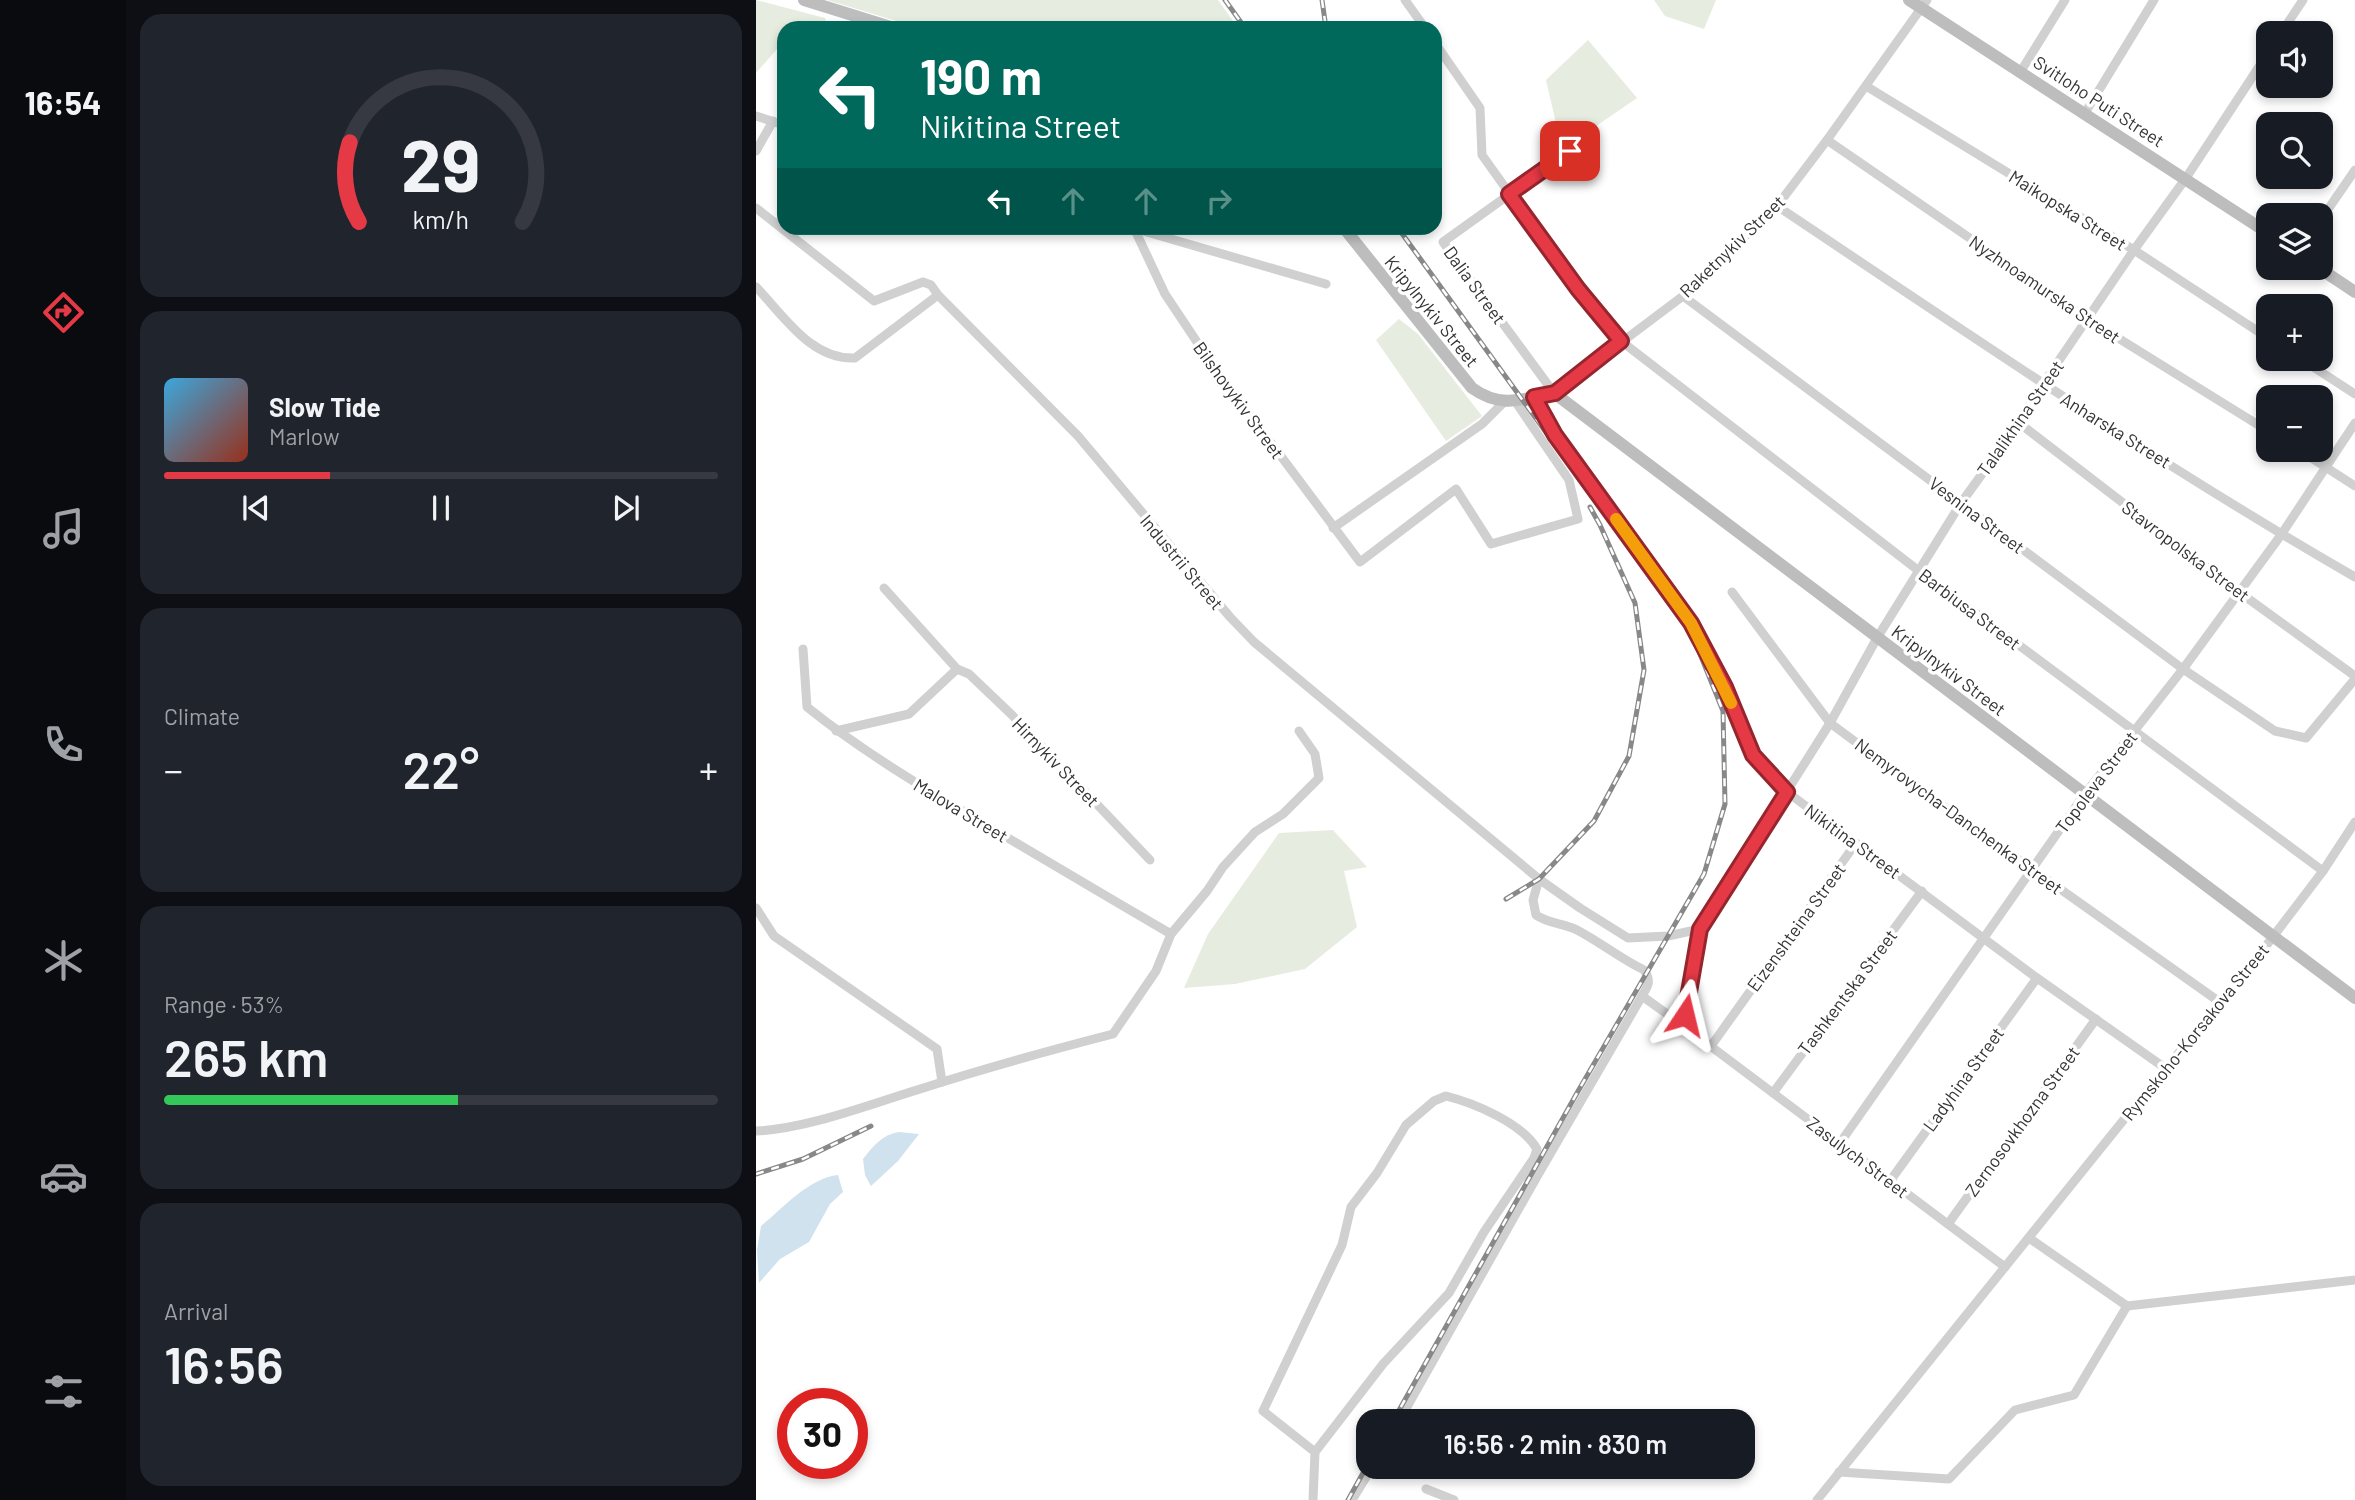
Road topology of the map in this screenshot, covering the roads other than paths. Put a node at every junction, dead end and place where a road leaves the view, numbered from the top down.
1 (804, 0) edge
2 (1405, 0) edge
3 (1909, 0) edge
4 (2065, 0) edge
5 (2154, 0) edge
6 (2303, 0) edge
7 (1924, 4) edge
8 (872, 21) edge
9 (1420, 21) edge
10 (2289, 21) edge
11 (1442, 53) edge
12 (2021, 71) junction
13 (2256, 71) edge
14 (1866, 86) junction
15 (2085, 113) junction
16 (756, 116) edge
17 (773, 121) junction
18 (777, 122) edge
19 (1827, 140) junction
20 (756, 151) edge
21 (1570, 151) dead end
22 (2355, 170) edge
23 (2186, 178) junction
24 (1509, 194) junction
25 (2332, 203) edge
26 (1777, 206) junction
27 (756, 208) edge
28 (777, 225) edge
29 (2256, 225) edge
30 (790, 235) edge
31 (1136, 235) edge
32 (1157, 235) edge
33 (1350, 235) edge
34 (2134, 250) junction
35 (2333, 277) edge
36 (1326, 284) dead end
37 (756, 287) edge
38 (2355, 292) edge
39 (938, 295) junction
40 (1683, 296) junction
41 (2089, 320) junction
42 (2256, 330) edge
43 (1621, 341) junction
44 (2320, 371) edge
45 (2043, 384) junction
46 (1555, 393) junction
47 (2355, 394) edge
48 (1534, 397) junction
49 (1509, 401) junction
50 (2355, 423) edge
51 (2019, 424) junction
52 (2256, 424) edge
53 (2318, 462) edge
54 (2326, 467) junction
55 (2355, 486) edge
56 (1961, 503) junction
57 (1333, 528) junction
58 (2281, 535) junction
59 (1919, 572) junction
60 (2355, 578) edge
61 (884, 588) dead end
62 (1732, 592) dead end
63 (2239, 592) junction
64 (1877, 638) junction
65 (803, 649) dead end
66 (957, 669) junction
67 (2183, 669) junction
68 (2355, 678) edge
69 (1830, 723) junction
70 (836, 731) junction
71 (1299, 731) dead end
72 (2134, 732) junction
73 (1787, 792) junction
74 (2084, 795) junction
75 (2355, 822) edge
76 (1856, 843) junction
77 (1150, 860) dead end
78 (2032, 868) junction
79 (2323, 871) junction
80 (1539, 879) junction
81 (1922, 891) junction
82 (756, 908) edge
83 (1700, 929) junction
84 (1171, 934) junction
85 (1984, 936) junction
86 (2274, 936) junction
87 (2037, 978) junction
88 (1642, 996) junction
89 (2355, 998) edge
90 (2221, 1003) junction
91 (2096, 1019) junction
92 (1681, 1024) junction
93 (1711, 1046) junction
94 (2165, 1068) junction
95 (942, 1082) junction
96 (1773, 1093) junction
97 (756, 1131) edge
98 (1840, 1143) junction
99 (1520, 1180) junction
100 (1535, 1180) junction
101 (1890, 1181) junction
102 (1948, 1224) junction
103 (2029, 1238) junction
104 (2005, 1267) junction
105 (2355, 1280) edge
106 (2127, 1306) junction
107 (1406, 1409) edge
108 (1315, 1452) junction
109 (1839, 1472) junction
110 (1365, 1479) edge
111 (1426, 1489) dead end
112 (1313, 1500) edge
113 (1352, 1500) edge
114 (1454, 1500) edge
115 (1817, 1500) edge

1 - 8 street
2 - 9 street
3 - 7 street, Svitloho Puti Street
4 - 12 street
5 - 15 street
6 - 10 street
7 - 12 street, Svitloho Puti Street
7 - 14 street, Raketnykiv Street
11 - 24 street
12 - 15 street, Svitloho Puti Street
13 - 23 street, Talalikhina Street
14 - 19 street, Raketnykiv Street
14 - 34 street, Maikopska Street
15 - 23 street, Svitloho Puti Street
16 - 17 street
17 - 18 street
17 - 20 street
19 - 26 street, Raketnykiv Street
19 - 41 street, Nyzhnoamurska Street
21 - 24 street, Dalia Street
22 - 25 street
23 - 29 street, Svitloho Puti Street
23 - 34 street, Talalikhina Street
24 - 43 street
24 - 46 street, Dalia Street
26 - 40 street, Raketnykiv Street
26 - 45 street, Anharska Street
27 - 28 street, Industrii Street
30 - 39 street, Industrii Street
31 - 57 street, Bilshovykiv Street
32 - 36 street, Bilshovykiv Street
33 - 49 street, Kripylnykiv Street
34 - 41 street, Talalikhina Street
34 - 42 street, Maikopska Street
35 - 38 street
37 - 39 street
39 - 80 street, Industrii Street
40 - 43 street, Raketnykiv Street
40 - 56 street, Vesnina Street
41 - 45 street, Talalikhina Street
41 - 52 street, Nyzhnoamurska Street
43 - 46 street, Raketnykiv Street
43 - 59 street, Barbiusa Street
44 - 47 street
45 - 51 street, Talalikhina Street
45 - 58 street, Anharska Street
46 - 48 street
46 - 64 street, Kripylnykiv Street
48 - 49 street
48 - 73 street, Nikitina Street
49 - 57 street
49 - 57 street, Bilshovykiv Street
50 - 54 street, Topoleva Street
51 - 56 street, Talalikhina Street
51 - 63 street, Stavropolska Street
53 - 54 street
54 - 55 street
54 - 58 street, Topoleva Street
56 - 59 street, Talalikhina Street
56 - 67 street, Vesnina Street
58 - 60 street, Anharska Street
58 - 63 street, Topoleva Street
59 - 64 street, Talalikhina Street
59 - 72 street, Barbiusa Street
61 - 66 street, Hirnykiv Street
62 - 69 street, Nemyrovycha-Danchenka Street
63 - 67 street, Topoleva Street
63 - 68 street, Stavropolska Street
64 - 69 street, Talalikhina Street
64 - 74 street, Kripylnykiv Street
65 - 70 street, Malova Street
66 - 70 street
66 - 77 street, Hirnykiv Street
67 - 68 street, Vesnina Street
67 - 72 street, Topoleva Street
69 - 73 street, Talalikhina Street
69 - 78 street, Nemyrovycha-Danchenka Street
70 - 84 street, Malova Street
71 - 84 street
72 - 74 street, Topoleva Street
72 - 79 street, Barbiusa Street
73 - 76 street, Nikitina Street
73 - 83 street, Talalikhina Street
74 - 78 street, Topoleva Street
74 - 86 street, Kripylnykiv Street
75 - 79 street, Rymskoho-Korsakova Street
76 - 81 street, Nikitina Street
76 - 93 street, Eizenshteina Street
78 - 85 street, Topoleva Street
78 - 90 street, Nemyrovycha-Danchenka Street
79 - 86 street, Rymskoho-Korsakova Street
80 - 83 street, Industrii Street
80 - 88 street
81 - 85 street, Nikitina Street
81 - 96 street, Tashkentska Street
82 - 95 street
83 - 92 street
84 - 95 street
85 - 87 street, Nikitina Street
85 - 98 street, Topoleva Street
86 - 89 street, Kripylnykiv Street
86 - 90 street, Rymskoho-Korsakova Street
87 - 91 street, Nikitina Street
87 - 101 street, Ladyhina Street
88 - 92 street, Zasulych Street
88 - 100 street
90 - 94 street, Rymskoho-Korsakova Street
91 - 94 street, Nikitina Street
91 - 102 street, Zernosovkhozna Street
92 - 93 street, Zasulych Street
93 - 96 street, Zasulych Street
94 - 103 street, Rymskoho-Korsakova Street
95 - 97 street
96 - 98 street, Zasulych Street
98 - 101 street, Zasulych Street
99 - 100 street
99 - 108 street
99 - 108 street
100 - 107 street
101 - 102 street, Zasulych Street
102 - 104 street, Zasulych Street
103 - 104 street, Rymskoho-Korsakova Street
103 - 106 street
104 - 109 street, Rymskoho-Korsakova Street
105 - 106 street
106 - 109 street
108 - 112 street
109 - 115 street, Rymskoho-Korsakova Street
110 - 113 street
111 - 114 street

